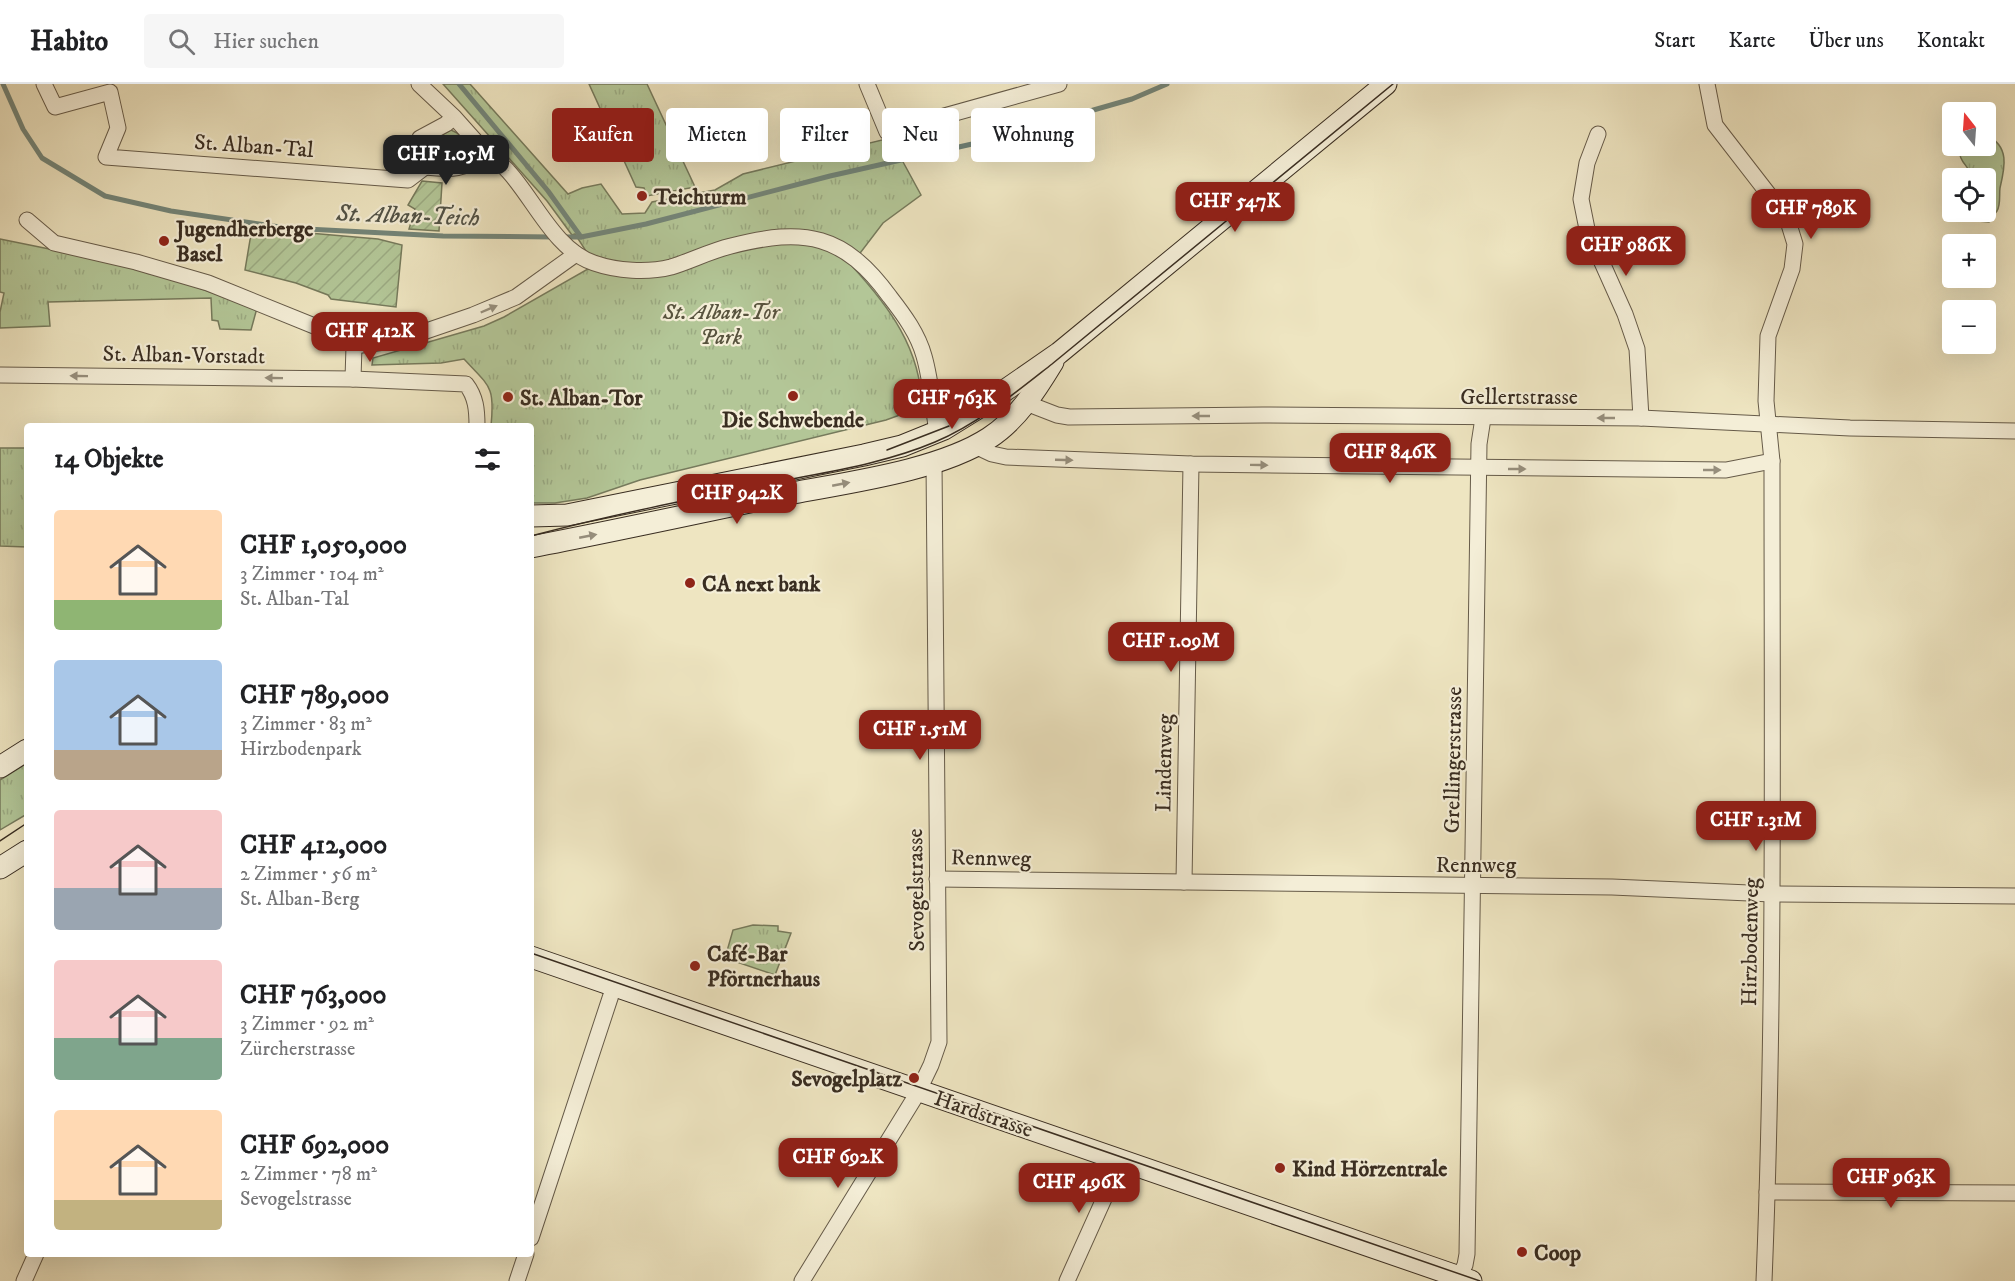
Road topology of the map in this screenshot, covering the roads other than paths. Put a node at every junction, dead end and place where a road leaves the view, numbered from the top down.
1 (44, 84) edge
2 (419, 84) edge
3 (867, 84) edge
4 (1059, 84) edge
5 (1386, 84) edge
6 (1707, 84) edge
7 (454, 117) junction
8 (1598, 134) dead end
9 (486, 154) junction
10 (425, 167) junction
11 (27, 220) dead end
12 (576, 254) junction
13 (354, 346) junction
14 (1059, 353) junction
15 (0, 375) edge
16 (353, 379) junction
17 (994, 398) junction
18 (1026, 403) junction
19 (973, 411) junction
20 (1483, 418) junction
21 (1641, 418) junction
22 (477, 423) edge
23 (1769, 423) junction
24 (2015, 431) edge
25 (937, 432) junction
26 (975, 446) junction
27 (1772, 461) junction
28 (934, 462) junction
29 (1191, 464) junction
30 (1480, 468) junction
31 (534, 516) edge
32 (534, 547) edge
33 (24, 752) edge
34 (0, 767) edge
35 (24, 853) edge
36 (0, 868) edge
37 (937, 879) junction
38 (1184, 882) junction
39 (1472, 886) junction
40 (1773, 894) junction
41 (2015, 896) edge
42 (534, 958) edge
43 (614, 986) junction
44 (919, 1090) junction
45 (1121, 1161) junction
46 (1767, 1192) junction
47 (2015, 1194) edge
48 (534, 1229) edge
49 (35, 1257) edge
50 (525, 1257) edge
51 (1462, 1280) edge
52 (24, 1281) edge
53 (517, 1281) edge
54 (802, 1281) edge
55 (1067, 1281) edge
56 (1764, 1281) edge

1 - 10 street, St. Alban-Tal
2 - 7 street
3 - 4 street
5 - 14 main road
6 - 23 street, Hirzbodenweg
7 - 9 street
7 - 10 street
8 - 21 street
9 - 10 street, St. Alban-Tal
9 - 12 street
11 - 13 street
13 -> 12 street
12 - 25 street
13 - 16 street
14 - 17 main road
14 - 18 main road
16 -> 15 street, St. Alban-Vorstadt
16 - 22 street, St. Alban-Vorstadt
17 - 18 main road
17 - 19 main road
20 -> 18 street, Gellertstrasse
18 - 26 main road
19 - 25 main road
19 - 26 main road
21 -> 20 street, Gellertstrasse
20 - 30 street, Grellingerstrasse
21 - 23 street, Gellertstrasse
23 - 24 street, Gellertstrasse
23 - 27 street, Hirzbodenweg
25 - 26 main road
25 - 28 main road
25 - 31 main road
26 - 28 main road
26 -> 29 street
30 -> 27 street
27 - 40 street, Hirzbodenweg
32 -> 28 main road
28 - 37 street, Sevogelstrasse
29 -> 30 street
29 - 38 street, Lindenweg
30 - 39 street, Grellingerstrasse
33 - 34 main road
35 - 36 main road
37 - 38 street, Rennweg
37 - 44 street, Sevogelstrasse
38 - 39 street, Rennweg
39 - 40 street, Rennweg
39 - 51 street, Grellingerstrasse
40 - 41 street, Rennweg
40 - 46 street, Hirzbodenweg
42 - 43 main road, Hardstrasse
43 - 44 main road, Hardstrasse
43 - 48 street
44 - 45 main road, Hardstrasse
44 - 54 street, Sevogelstrasse
45 - 51 main road, Hardstrasse
45 - 55 street
46 - 47 street
46 - 56 street, Hirzbodenweg
49 - 52 street
50 - 53 street

